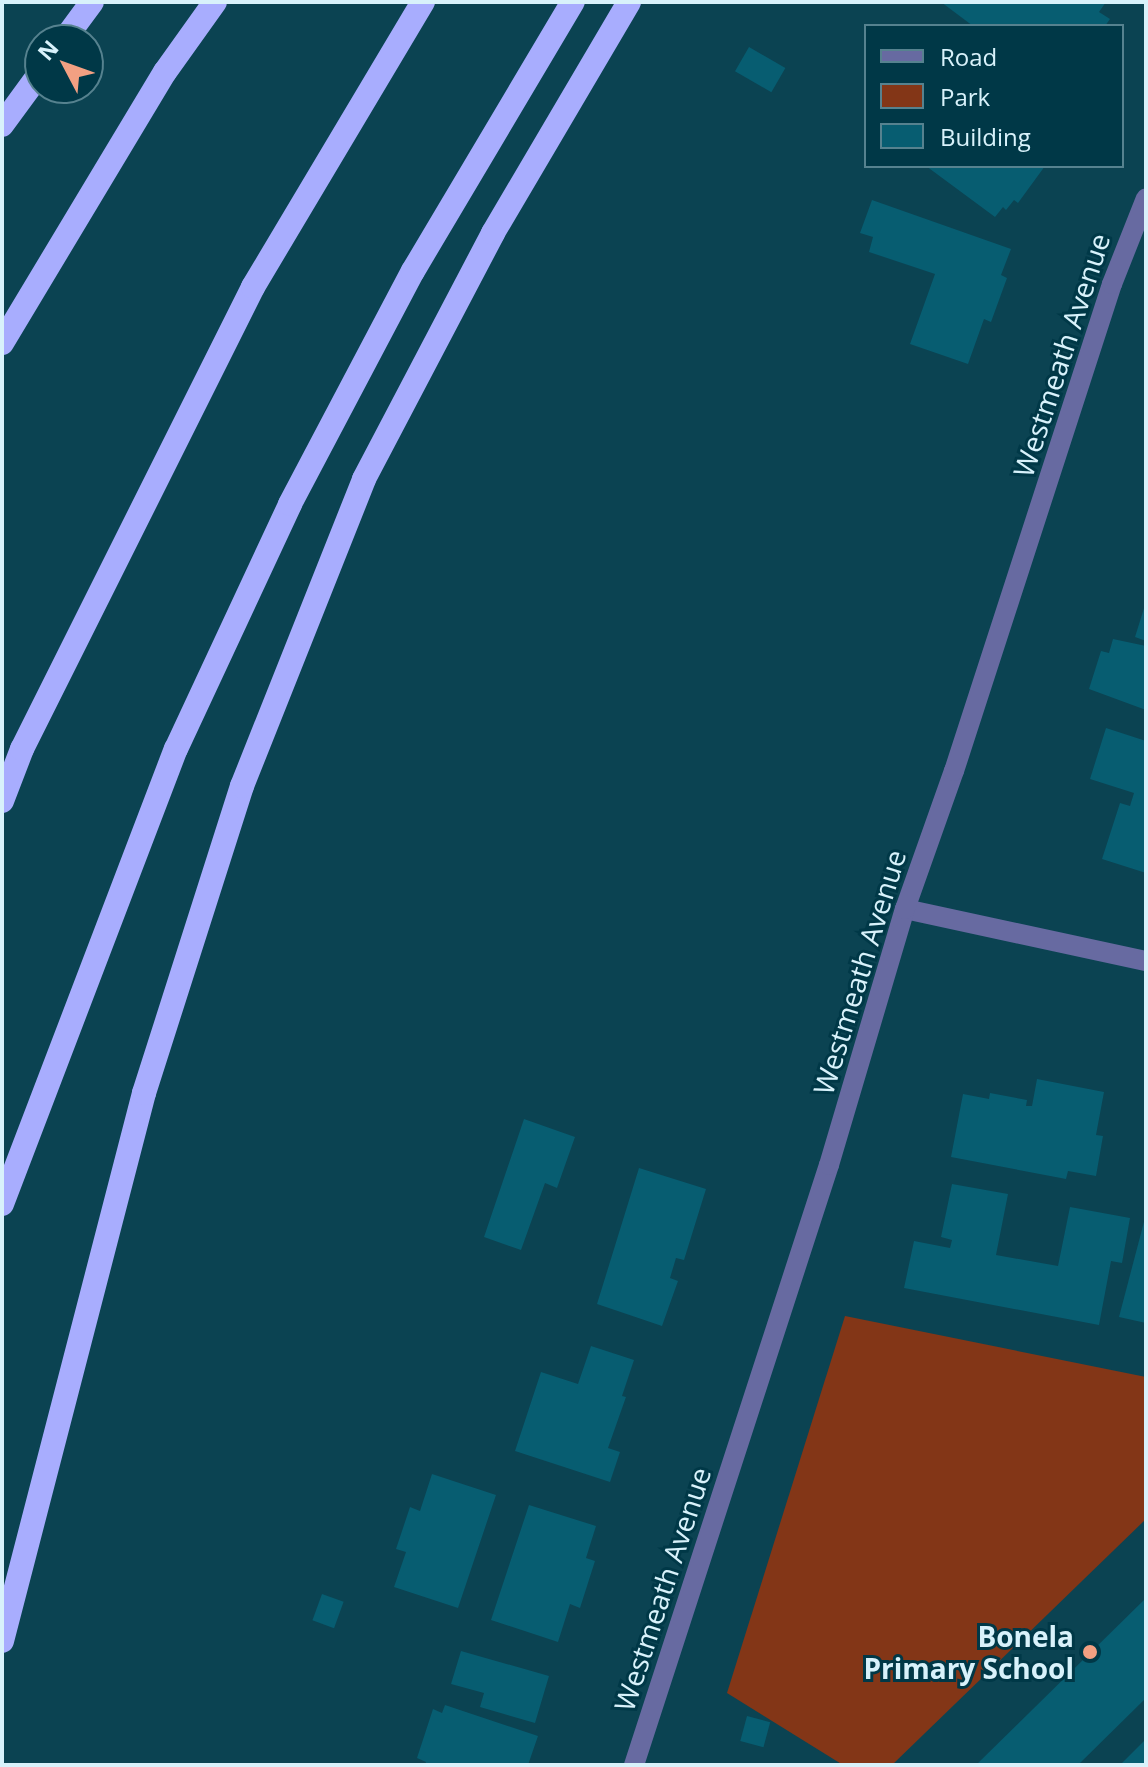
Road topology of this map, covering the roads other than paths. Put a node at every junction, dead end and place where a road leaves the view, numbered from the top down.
1 (92, 2) edge
2 (215, 2) edge
3 (423, 2) edge
4 (573, 2) edge
5 (629, 2) edge
6 (76, 24) edge
7 (24, 95) edge
8 (2, 125) edge
9 (1146, 198) edge
10 (2, 343) edge
11 (2, 801) edge
12 (905, 909) junction
13 (1146, 961) edge
14 (2, 1204) edge
15 (3, 1641) edge
16 (634, 1765) edge

1 - 6 highway
2 - 10 highway
3 - 11 highway
4 - 14 highway
5 - 15 highway
7 - 8 highway
9 - 12 street, Westmeath Avenue
12 - 13 street
12 - 16 street, Westmeath Avenue

